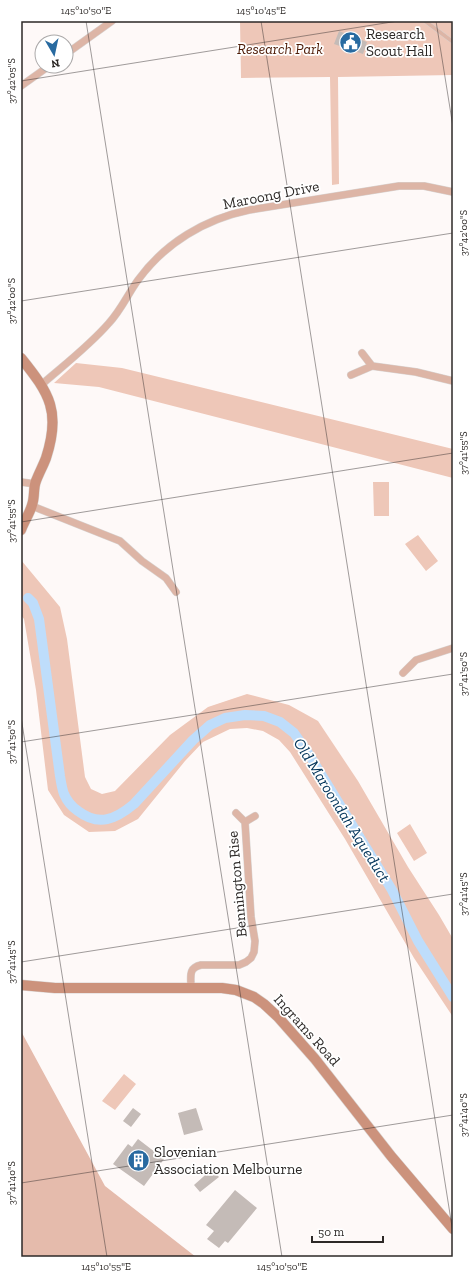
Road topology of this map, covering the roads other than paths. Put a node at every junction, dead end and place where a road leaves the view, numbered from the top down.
1 (112, 21) edge
2 (425, 21) edge
3 (453, 42) edge
4 (74, 48) edge
5 (38, 74) edge
6 (21, 86) edge
7 (453, 192) edge
8 (362, 353) dead end
9 (21, 358) edge
10 (372, 366) junction
11 (351, 376) dead end
12 (453, 381) edge
13 (41, 385) junction
14 (21, 482) edge
15 (35, 484) junction
16 (32, 506) junction
17 (21, 530) edge
18 (176, 592) dead end
19 (453, 648) edge
20 (403, 673) dead end
21 (236, 813) dead end
22 (255, 816) dead end
23 (245, 822) junction
24 (21, 985) edge
25 (191, 988) junction
26 (453, 1229) edge

1 - 4 street
2 - 3 lane
5 - 6 street
7 - 13 street, Maroong Drive
8 - 10 street
9 - 13 street
10 - 11 street
10 - 12 street
13 - 15 street
14 - 15 street
15 - 16 street
16 - 17 street
16 - 18 street
19 - 20 street
21 - 23 street, Bennington Rise
22 - 23 street, Bennington Rise
23 - 25 street, Bennington Rise
24 - 25 street, Ingrams Road
25 - 26 street, Ingrams Road

